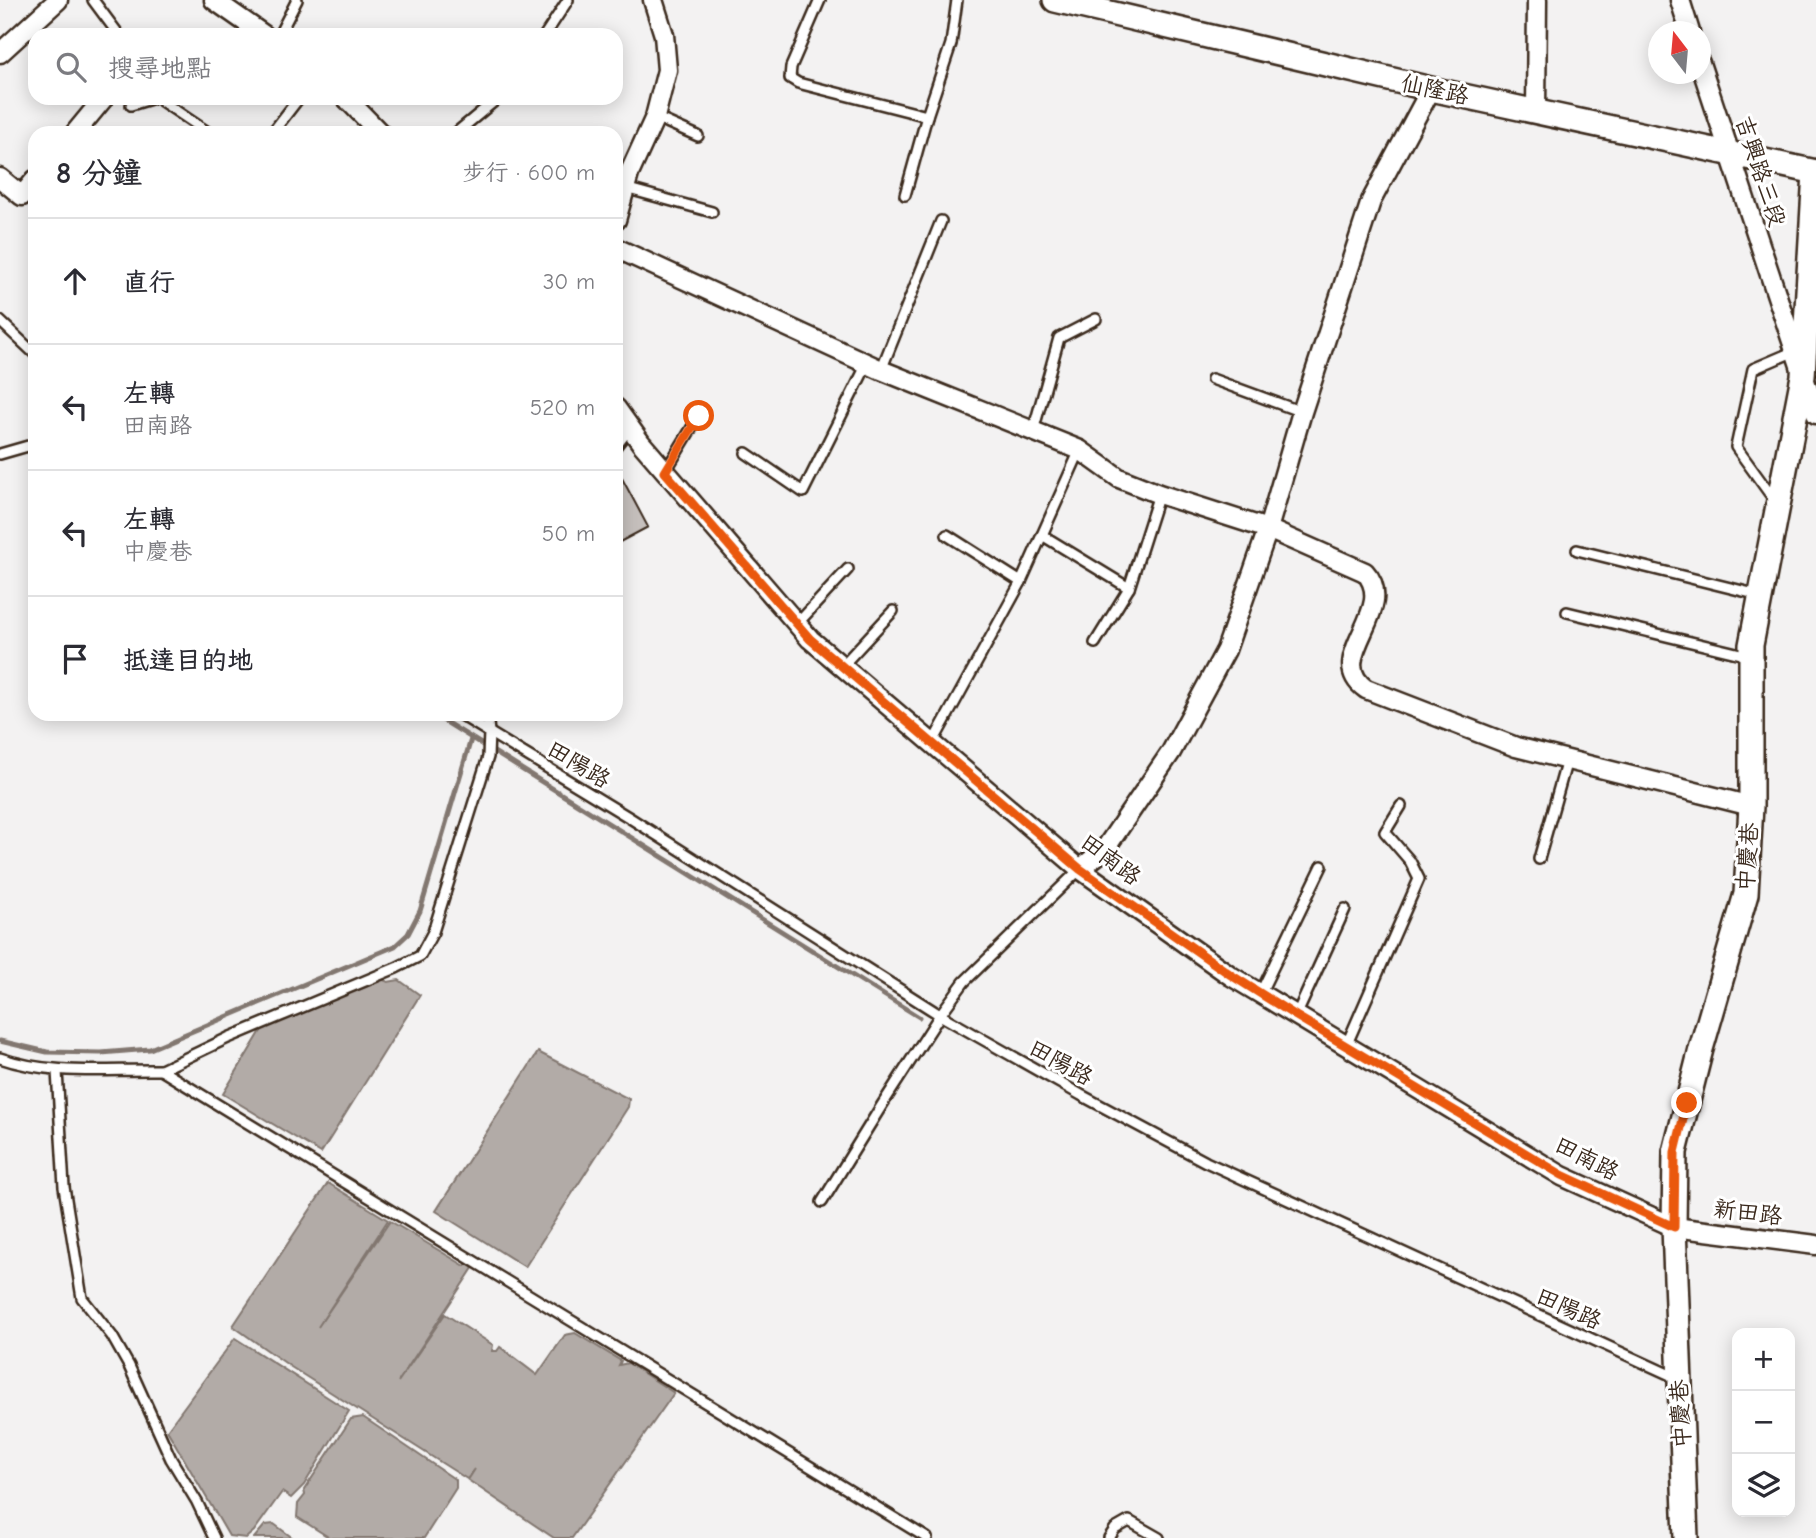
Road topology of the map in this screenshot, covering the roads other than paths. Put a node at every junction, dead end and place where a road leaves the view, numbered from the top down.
1 (58, 0) edge
2 (93, 0) edge
3 (214, 0) edge
4 (297, 0) edge
5 (568, 0) edge
6 (653, 0) edge
7 (820, 0) edge
8 (957, 0) edge
9 (1055, 0) edge
10 (1537, 0) edge
11 (1682, 1) edge
12 (1687, 21) edge
13 (114, 28) edge
14 (254, 28) edge
15 (283, 28) edge
16 (550, 28) edge
17 (0, 53) edge
18 (1707, 84) edge
19 (1431, 89) junction
20 (98, 105) edge
21 (166, 105) edge
22 (294, 105) edge
23 (351, 105) edge
24 (490, 105) edge
25 (1536, 111) junction
26 (927, 116) junction
27 (654, 117) junction
28 (81, 126) edge
29 (196, 126) edge
30 (277, 126) edge
31 (371, 126) edge
32 (464, 126) edge
33 (698, 136) dead end
34 (1729, 153) junction
35 (1815, 172) edge
36 (0, 178) edge
37 (625, 188) junction
38 (28, 189) edge
39 (623, 195) edge
40 (905, 195) dead end
41 (712, 212) dead end
42 (941, 220) dead end
43 (623, 251) edge
44 (1812, 275) edge
45 (1096, 319) dead end
46 (0, 321) edge
47 (28, 347) edge
48 (1795, 351) junction
49 (874, 367) junction
50 (1803, 376) junction
51 (1212, 379) dead end
52 (1302, 412) junction
53 (1816, 414) edge
54 (699, 416) dead end
55 (623, 418) edge
56 (630, 428) junction
57 (1033, 431) junction
58 (623, 437) edge
59 (28, 445) edge
60 (1080, 450) junction
61 (746, 453) dead end
62 (0, 454) edge
63 (665, 472) junction
64 (1159, 494) junction
65 (1778, 505) junction
66 (1268, 529) junction
67 (947, 535) dead end
68 (1042, 535) junction
69 (1577, 550) dead end
70 (848, 569) dead end
71 (1021, 582) junction
72 (1129, 588) junction
73 (1761, 596) junction
74 (893, 611) dead end
75 (1567, 612) dead end
76 (797, 624) junction
77 (1095, 643) dead end
78 (1751, 656) junction
79 (842, 666) junction
80 (469, 721) edge
81 (488, 721) edge
82 (489, 736) junction
83 (933, 742) junction
84 (1567, 760) junction
85 (1401, 806) dead end
86 (1751, 806) junction
87 (1539, 859) dead end
88 (1322, 866) dead end
89 (1080, 869) junction
90 (1345, 909) dead end
91 (1260, 994) junction
92 (940, 1015) junction
93 (1296, 1016) junction
94 (1346, 1046) junction
95 (0, 1058) edge
96 (160, 1070) junction
97 (57, 1071) junction
98 (822, 1202) dead end
99 (1674, 1227) junction
100 (1816, 1245) edge
101 (1679, 1379) junction
102 (214, 1538) edge
103 (928, 1538) edge
104 (1109, 1538) edge
105 (1159, 1538) edge
106 (1686, 1538) edge

1 - 17 street
2 - 13 lane
3 - 14 street
4 - 15 lane
5 - 16 lane
6 - 27 street
7 - 26 lane
8 - 26 lane
9 - 19 street, 仙隆路
10 - 25 street
11 - 12 street
18 - 34 street, 吉興路三段
19 - 25 street, 仙隆路
19 - 52 street
20 - 28 street
21 - 29 lane
22 - 30 lane
23 - 31 street
24 - 32 lane
25 - 34 street, 仙隆路
26 - 40 lane
27 - 33 lane
27 - 37 street
34 - 35 street, 仙隆路
34 - 48 street, 吉興路三段
35 - 44 street, 中慶巷
36 - 38 street
37 - 39 street
37 - 41 lane
42 - 49 lane
43 - 49 street
44 - 50 street, 中慶巷
45 - 57 lane
46 - 47 lane
48 - 50 street, 吉興路三段
48 - 65 lane
49 - 57 street
49 - 61 lane
50 - 53 street, 吉興路三段
50 - 65 street, 中慶巷
51 - 52 lane
52 - 66 street
54 - 63 lane
55 - 56 street, 田南路
56 - 58 lane
56 - 63 street, 田南路
57 - 60 street
59 - 62 lane
60 - 64 street
60 - 68 lane
63 - 76 street, 田南路
64 - 66 street
64 - 72 lane
65 - 73 street, 中慶巷
66 - 84 street
66 - 89 street
67 - 71 lane
68 - 71 lane
68 - 72 lane
69 - 73 lane
70 - 76 lane
71 - 83 lane
72 - 77 lane
73 - 78 street, 中慶巷
74 - 79 lane
75 - 78 lane
76 - 79 street, 田南路
78 - 86 street, 中慶巷
79 - 83 street, 田南路
80 - 82 lane, 田陽路
81 - 82 lane
82 - 92 lane, 田陽路
82 - 96 lane
83 - 89 street, 田南路
84 - 86 street
84 - 87 lane
85 - 94 lane
86 - 99 street, 中慶巷
88 - 91 lane
89 - 91 street, 田南路
89 - 92 lane
90 - 93 lane
91 - 93 street, 田南路
92 - 98 lane
92 - 101 lane, 田陽路
93 - 94 street, 田南路
94 - 99 street, 田南路
95 - 97 lane
96 - 97 lane
96 - 103 lane
97 - 102 lane
99 - 100 street, 新田路
99 - 101 street, 中慶巷
101 - 106 street, 中慶巷
104 - 105 lane

